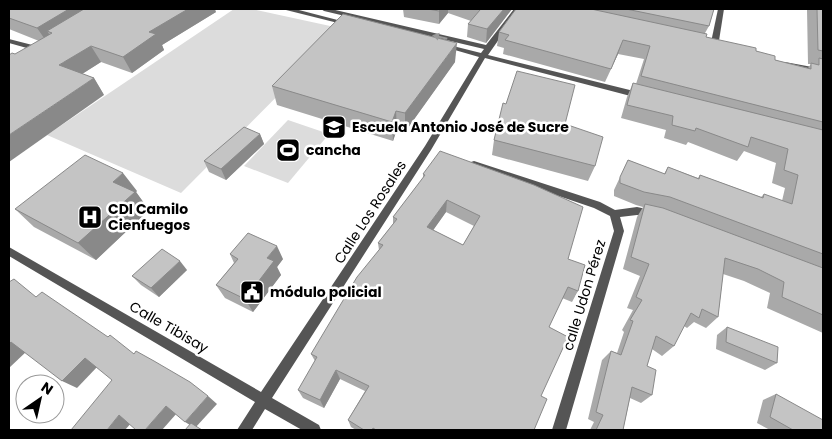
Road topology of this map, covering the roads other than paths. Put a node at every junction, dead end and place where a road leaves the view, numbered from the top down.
1 (288, 9) edge
2 (328, 9) edge
3 (517, 9) edge
4 (721, 9) edge
5 (323, 17) junction
6 (379, 31) edge
7 (9, 40) edge
8 (436, 44) edge
9 (704, 45) edge
10 (714, 47) junction
11 (723, 49) edge
12 (485, 52) junction
13 (38, 56) edge
14 (778, 61) edge
15 (823, 71) edge
16 (647, 97) edge
17 (466, 161) edge
18 (614, 214) junction
19 (666, 219) edge
20 (9, 251) edge
21 (263, 400) junction
22 (244, 430) edge
23 (314, 430) edge
24 (559, 430) edge

1 - 5 street
2 - 5 street
12 -> 2 street
3 - 12 street, Calle Los Rosales
4 - 10 street
5 - 6 street
7 - 13 street
8 - 12 street
9 - 10 street
10 - 11 street
12 - 16 street
12 - 21 street, Calle Los Rosales
14 - 15 street
17 - 18 street
18 - 19 street
18 - 24 street, calle Udon Pérez
20 - 21 street, Calle Tibisay
21 - 22 street, Calle Los Rosales
21 - 23 street, Calle Tibisay

